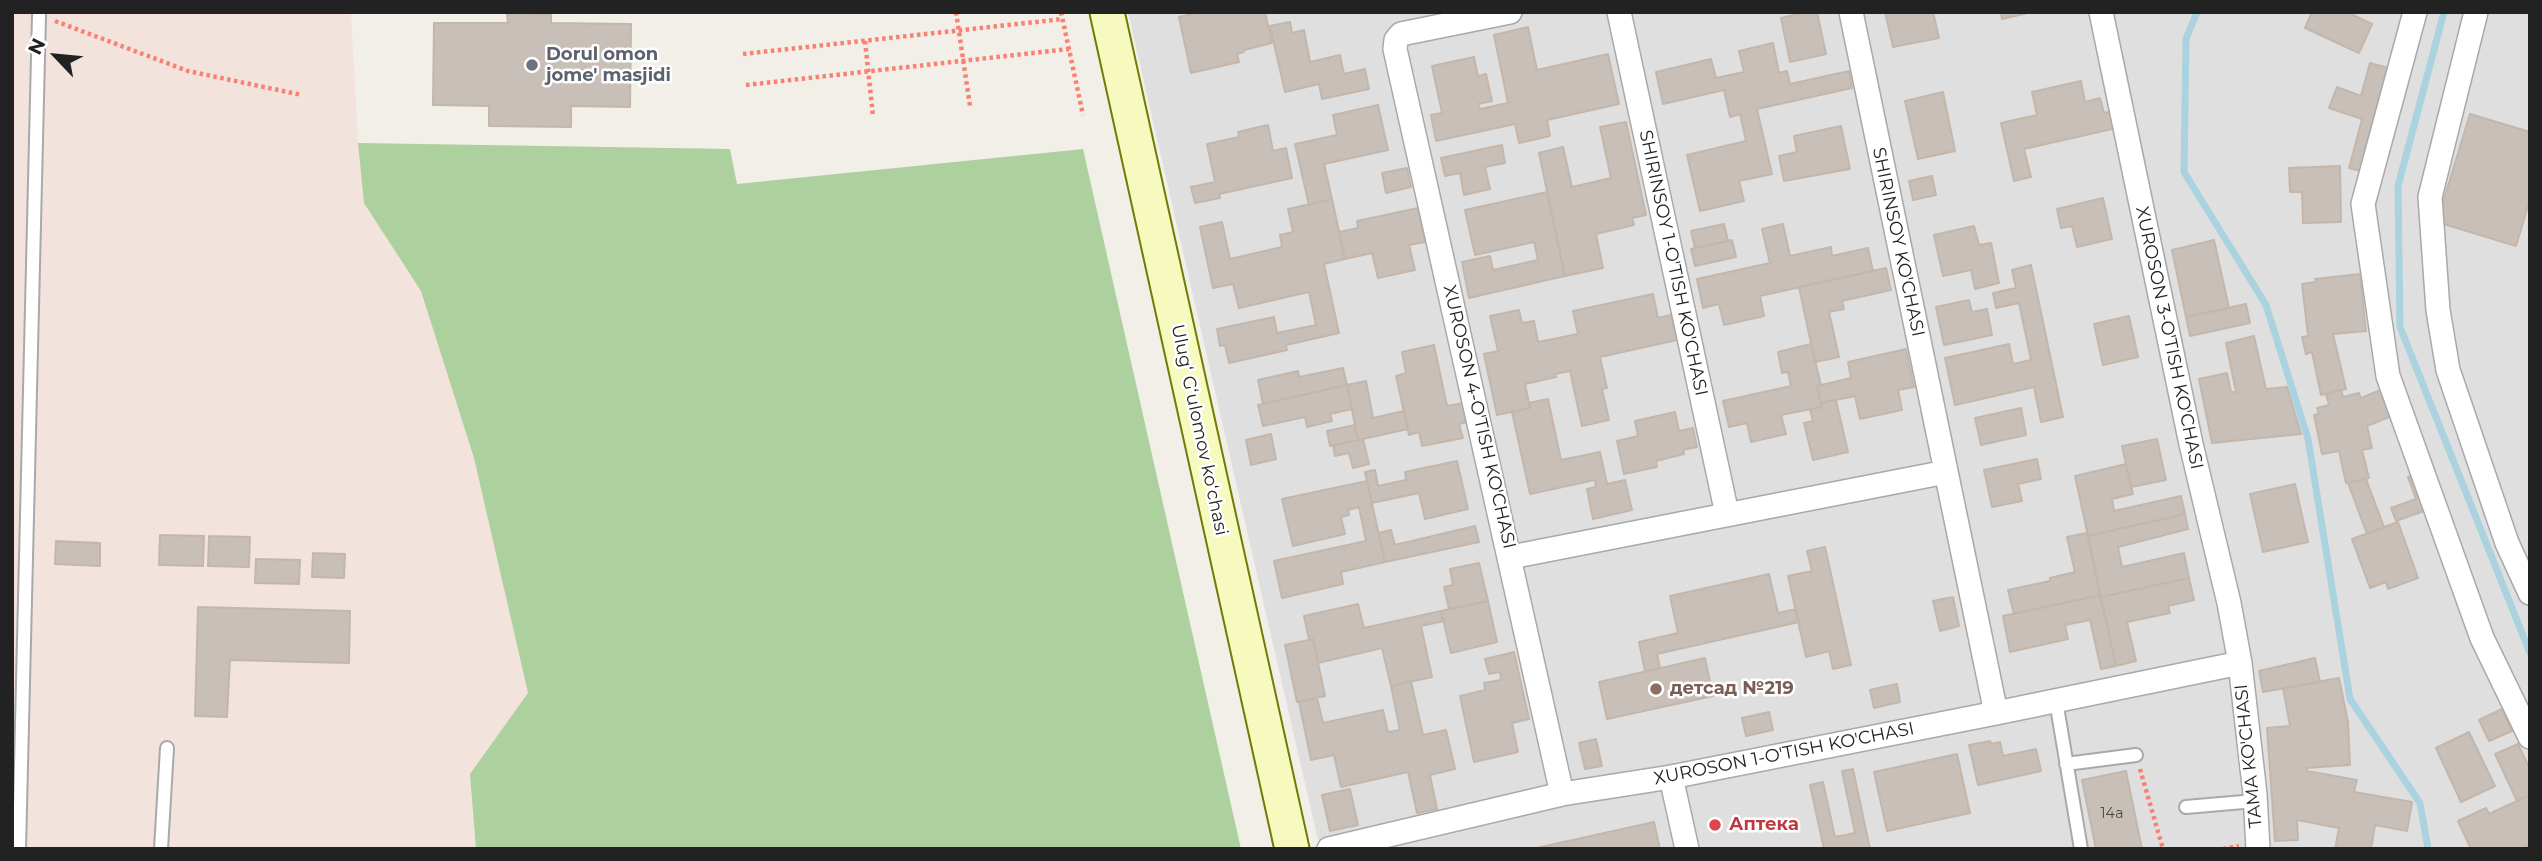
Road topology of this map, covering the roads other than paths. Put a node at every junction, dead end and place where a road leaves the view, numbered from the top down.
1 (1096, 12) edge
2 (1107, 12) edge
3 (1510, 12) edge
4 (1619, 12) edge
5 (1851, 12) edge
6 (2101, 12) edge
7 (2415, 12) edge
8 (2476, 12) edge
9 (39, 15) road end
10 (1946, 472) junction
11 (1727, 514) junction
12 (1511, 557) junction
13 (2530, 593) edge
14 (2240, 663) junction
15 (2056, 701) junction
16 (1996, 713) junction
17 (2530, 737) edge
18 (167, 748) dead end
19 (2136, 755) road end
20 (2066, 764) junction
21 (1671, 777) junction
22 (1562, 794) junction
23 (2255, 801) junction
24 (2186, 807) dead end
25 (19, 849) edge
26 (161, 849) edge
27 (1278, 849) edge
28 (1292, 849) edge
29 (1329, 849) edge
30 (1687, 849) edge
31 (2081, 849) edge
32 (2258, 849) edge

1 - 27 main road, Ulugʻ Gʻulomov koʻchasi
2 - 28 main road, Ulugʻ Gʻulomov koʻchasi
3 - 12 street, XUROSON 4-O'TISH KO'CHASI
4 - 11 street, SHIRINSOY 1-O'TISH KO'CHASI
5 - 10 street, SHIRINSOY KO'CHASI
6 - 14 street, XUROSON 3-O'TISH KO'CHASI
7 - 17 street
8 - 13 street
9 - 25 lane
10 - 11 street
10 - 16 street, SHIRINSOY KO'CHASI
11 - 12 street
12 - 22 street, XUROSON 4-O'TISH KO'CHASI
14 - 15 street, ХUROSON 1-O'TISH KO'CHASI
14 - 23 street, TAMA KO'CHASI
15 - 16 street, ХUROSON 1-O'TISH KO'CHASI
15 - 20 lane
16 - 21 street, ХUROSON 1-O'TISH KO'CHASI
18 - 26 lane
19 - 20 lane
20 - 31 lane
21 - 22 street, ХUROSON 1-O'TISH KO'CHASI
21 - 30 street
22 - 29 street, ХUROSON 1-O'TISH KO'CHASI
23 - 24 lane
23 - 32 street, TAMA KO'CHASI

